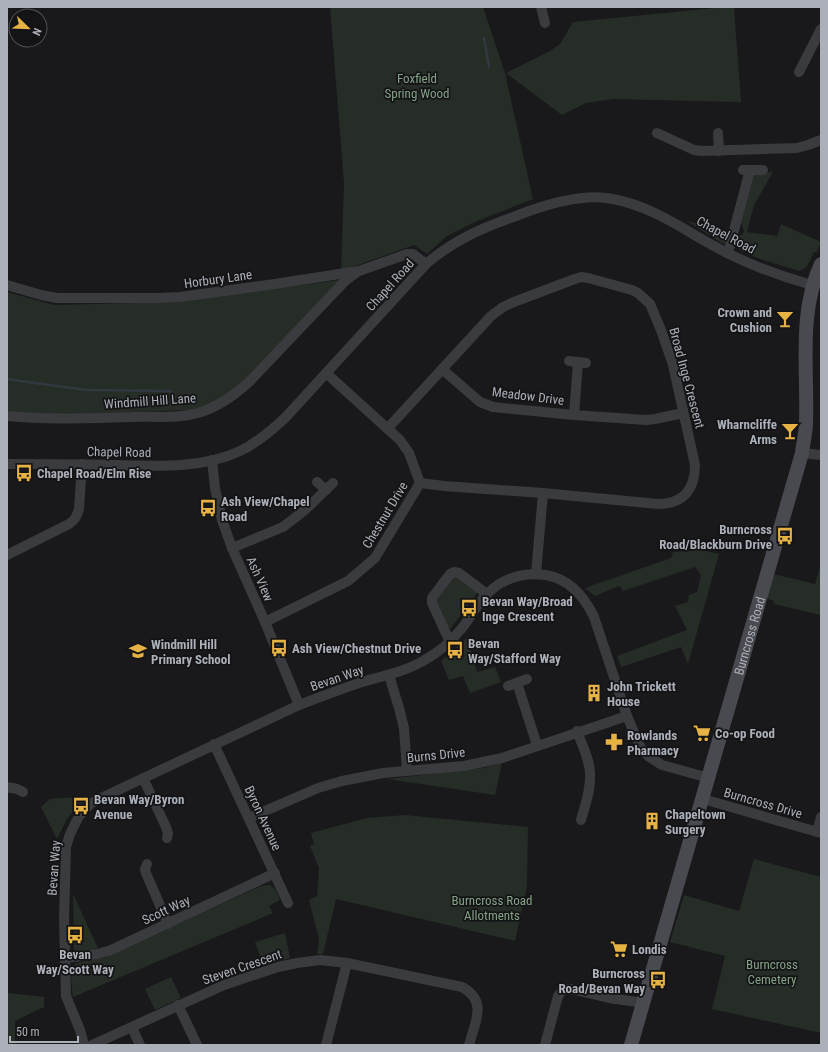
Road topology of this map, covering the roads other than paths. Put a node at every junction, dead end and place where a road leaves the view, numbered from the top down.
1 (540, 7) edge
2 (545, 23) dead end
3 (821, 29) edge
4 (799, 72) dead end
5 (657, 132) dead end
6 (718, 133) dead end
7 (821, 140) edge
8 (718, 151) junction
9 (763, 170) dead end
10 (728, 253) junction
11 (426, 264) junction
12 (821, 264) edge
13 (359, 271) junction
14 (7, 285) edge
15 (812, 285) junction
16 (578, 362) dead end
17 (442, 369) junction
18 (326, 373) junction
19 (683, 412) junction
20 (574, 415) junction
21 (7, 416) edge
22 (388, 428) junction
23 (802, 453) junction
24 (821, 455) edge
25 (212, 460) junction
26 (7, 464) edge
27 (82, 464) junction
28 (317, 482) dead end
29 (420, 483) junction
30 (543, 493) junction
31 (232, 548) junction
32 (7, 555) edge
33 (536, 574) junction
34 (487, 594) junction
35 (265, 622) junction
36 (450, 642) junction
37 (389, 675) junction
38 (527, 680) dead end
39 (299, 705) junction
40 (627, 716) junction
41 (577, 732) junction
42 (214, 744) junction
43 (537, 745) junction
44 (407, 771) junction
45 (143, 778) junction
46 (708, 778) junction
47 (7, 787) edge
48 (24, 792) dead end
49 (703, 799) junction
50 (821, 817) edge
51 (249, 818) junction
52 (581, 820) dead end
53 (819, 832) edge
54 (167, 838) dead end
55 (147, 864) dead end
56 (275, 873) junction
57 (288, 903) dead end
58 (168, 924) junction
59 (65, 958) junction
60 (347, 962) junction
61 (644, 1003) junction
62 (178, 1006) junction
63 (132, 1028) junction
64 (84, 1045) edge
65 (92, 1045) edge
66 (140, 1045) edge
67 (197, 1045) edge
68 (326, 1045) edge
69 (469, 1045) edge
70 (545, 1045) edge
71 (631, 1045) edge

1 - 2 street
3 - 4 street
5 - 8 street
6 - 8 street
7 - 8 street
9 - 10 street
10 - 11 street, Chapel Road
10 - 15 street, Chapel Road
11 - 13 street, Horbury Lane
11 - 18 street, Chapel Road
12 - 15 main road, Burncross Road
13 - 14 street, Horbury Lane
13 - 21 street, Windmill Hill Lane
15 - 23 main road, Burncross Road
16 - 20 street, Meadow Drive
17 - 19 street, Broad Inge Crescent
17 - 20 street, Meadow Drive
17 - 22 street, Broad Inge Crescent
18 - 22 street, Chestnut Drive
18 - 25 street, Chapel Road
19 - 20 street, Meadow Drive
19 - 30 street, Broad Inge Crescent
22 - 29 street, Chestnut Drive
23 - 24 street
23 - 46 main road, Burncross Road
25 - 27 street, Chapel Road
25 - 31 street, Ash View
26 - 27 street, Chapel Road
27 - 32 street
28 - 31 street
29 - 30 street, Broad Inge Crescent
29 - 35 street, Chestnut Drive
30 - 33 street
31 - 35 street, Ash View
33 - 34 street, Bevan Way
33 - 40 street, Bevan Way
34 - 36 street, Bevan Way
34 - 36 street
35 - 39 street, Ash View
36 - 37 street, Bevan Way
37 - 39 street, Bevan Way
37 - 44 street
38 - 43 street
39 - 42 street, Bevan Way
40 - 41 street, Burns Drive
40 - 46 street, Bevan Way
41 - 43 street, Burns Drive
41 - 52 street
42 - 45 street, Bevan Way
42 - 51 street, Byron Avenue
43 - 44 street, Burns Drive
44 - 51 street, Burns Drive
45 - 54 street
45 - 59 street, Bevan Way
46 - 49 main road, Burncross Road
47 - 48 street
49 - 53 street, Burncross Drive
49 - 61 main road, Burncross Road
50 - 53 street, Burncross Drive
51 - 56 street, Byron Avenue
55 - 58 street
56 - 57 street, Byron Avenue
56 - 58 street, Scott Way
58 - 59 street, Scott Way
59 - 64 street, Bevan Way
60 - 62 street, Steven Crescent
60 - 68 street
60 - 69 street, Steven Crescent
61 - 70 street
61 - 71 main road, Burncross Road
62 - 63 street, Steven Crescent
62 - 67 street
63 - 65 street, Steven Crescent
63 - 66 street

